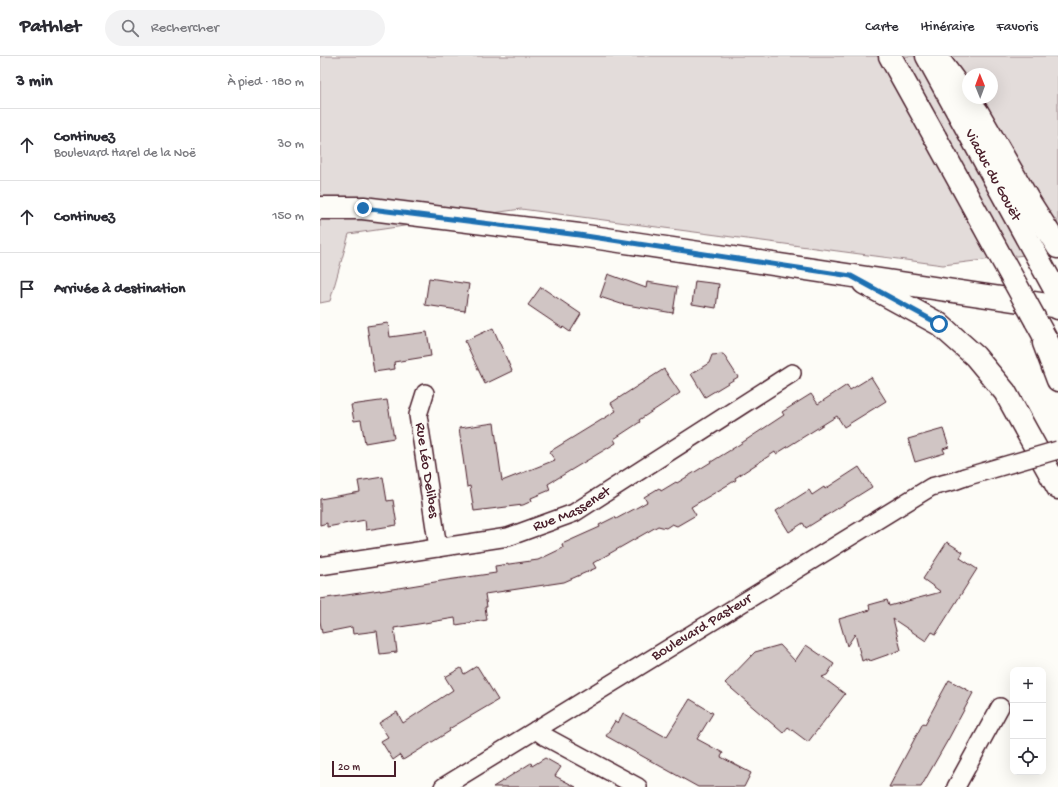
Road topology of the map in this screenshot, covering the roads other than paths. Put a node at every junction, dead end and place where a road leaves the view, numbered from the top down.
1 (890, 56) edge
2 (927, 56) edge
3 (936, 56) edge
4 (320, 208) edge
5 (1058, 247) edge
6 (851, 276) junction
7 (1058, 295) edge
8 (1058, 308) edge
9 (1036, 321) junction
10 (1058, 361) edge
11 (792, 373) dead end
12 (1058, 380) edge
13 (425, 393) dead end
14 (1058, 450) edge
15 (1058, 488) edge
16 (438, 548) junction
17 (320, 566) edge
18 (1000, 707) dead end
19 (536, 730) junction
20 (443, 787) edge
21 (638, 787) edge
22 (956, 787) edge

1 - 9 main road, bridge
2 - 7 main road, Viaduc du Gouët
3 - 5 main road
4 - 6 main road
6 - 8 main road
6 - 15 main road
9 - 10 main road
9 - 12 main road
11 - 16 street, Rue Massenet
13 - 16 street, Rue Léo Delibes
14 - 19 street, Boulevard Pasteur, bridge
16 - 17 street, Rue Massenet
18 - 22 street
19 - 20 street, Boulevard Pasteur
19 - 21 street

